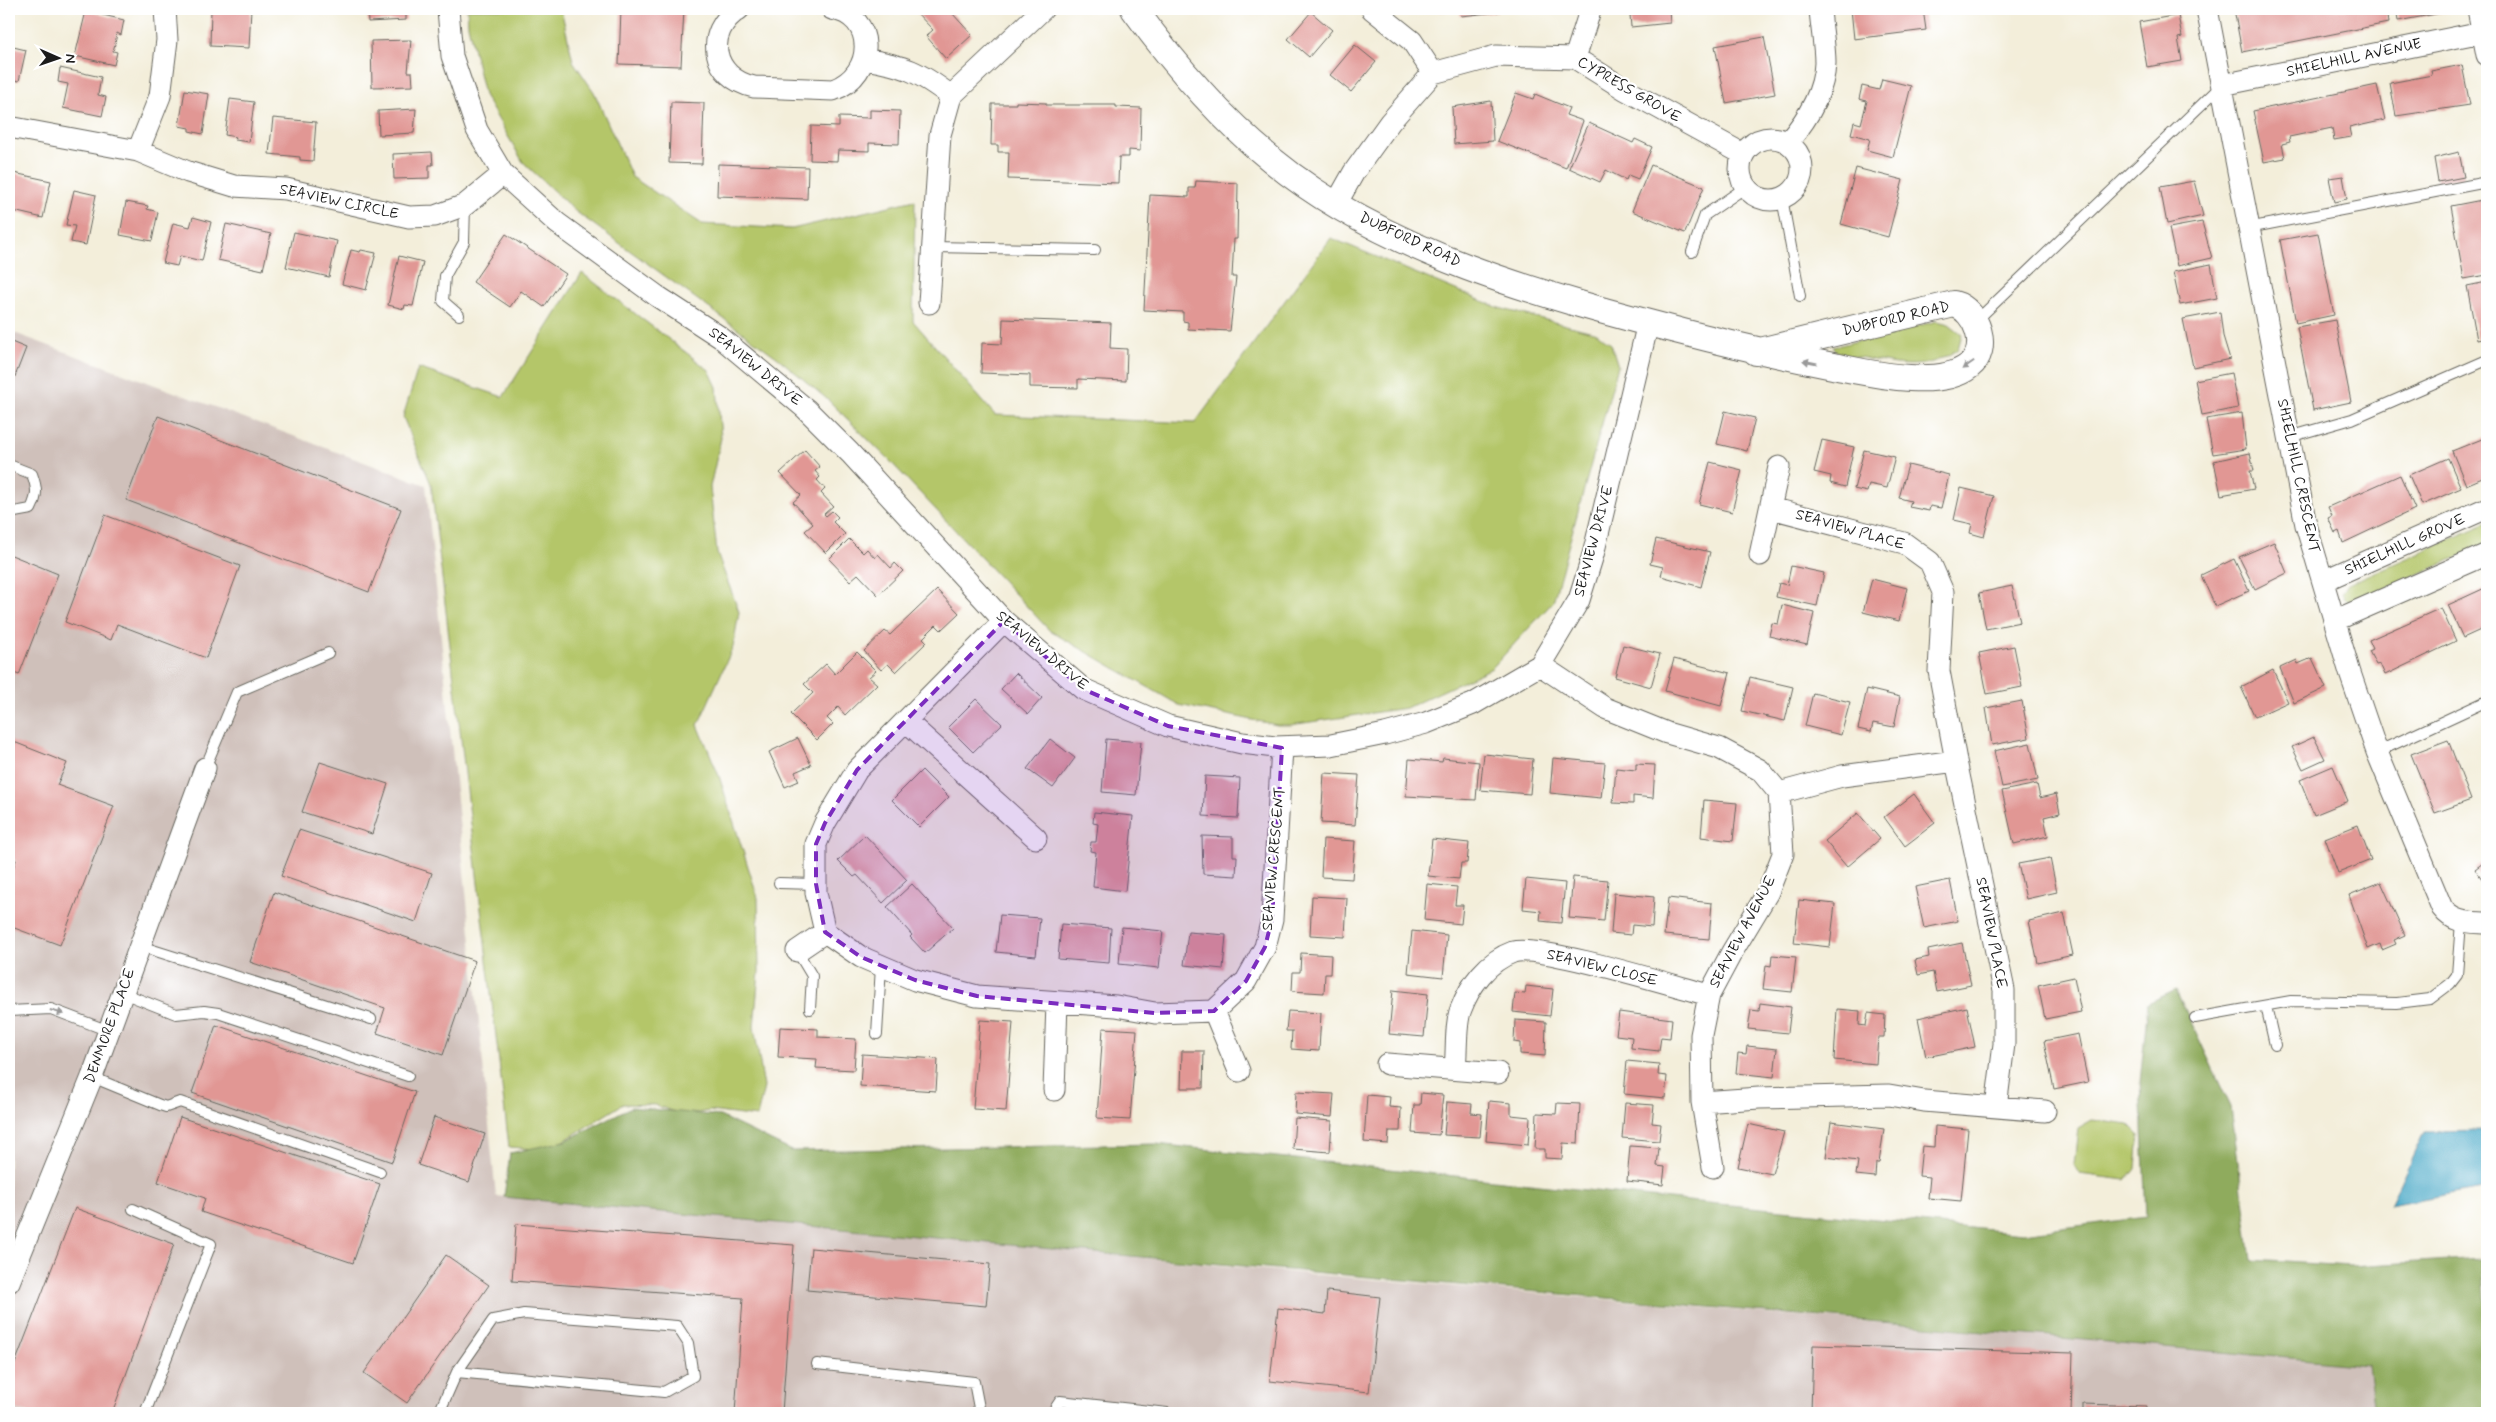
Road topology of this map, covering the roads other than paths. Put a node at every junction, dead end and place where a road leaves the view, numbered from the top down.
1 (166, 9) edge
2 (448, 9) edge
3 (739, 9) edge
4 (832, 9) edge
5 (1043, 9) edge
6 (1134, 9) edge
7 (1372, 9) edge
8 (1589, 9) edge
9 (1820, 9) edge
10 (2207, 9) edge
11 (2478, 9) edge
12 (2485, 31) edge
13 (2487, 55) edge
14 (1575, 58) junction
15 (864, 59) junction
16 (1434, 73) junction
17 (2222, 85) junction
18 (951, 96) junction
19 (9, 127) edge
20 (1788, 142) junction
21 (138, 151) junction
22 (1743, 154) junction
23 (503, 174) junction
24 (2487, 182) edge
25 (1746, 187) junction
26 (1782, 198) junction
27 (1336, 204) junction
28 (465, 205) junction
29 (2248, 228) junction
30 (933, 247) junction
31 (1094, 250) dead end
32 (1692, 252) dead end
33 (1800, 296) dead end
34 (929, 303) dead end
35 (459, 315) dead end
36 (1976, 321) junction
37 (1648, 323) junction
38 (1756, 352) junction
39 (2487, 360) edge
40 (2289, 437) junction
41 (9, 466) edge
42 (1779, 467) dead end
43 (1771, 508) junction
44 (2487, 508) edge
45 (9, 512) edge
46 (2487, 554) edge
47 (1760, 555) dead end
48 (2323, 581) junction
49 (2336, 620) junction
50 (1004, 621) junction
51 (328, 652) dead end
52 (1540, 664) junction
53 (2487, 701) edge
54 (906, 721) junction
55 (1282, 748) junction
56 (2377, 752) junction
57 (1956, 761) junction
58 (205, 768) joint
59 (1779, 792) junction
60 (1036, 838) dead end
61 (779, 884) dead end
62 (816, 884) junction
63 (2461, 922) junction
64 (2487, 923) edge
65 (826, 932) junction
66 (140, 946) junction
67 (797, 951) joint
68 (882, 966) junction
69 (123, 993) junction
70 (1709, 995) junction
71 (1057, 1003) junction
72 (2266, 1006) junction
73 (810, 1009) dead end
74 (9, 1011) edge
75 (1214, 1011) junction
76 (2195, 1018) dead end
77 (370, 1019) dead end
78 (109, 1031) junction
79 (877, 1034) dead end
80 (2275, 1045) dead end
81 (1387, 1064) dead end
82 (1455, 1069) junction
83 (1239, 1071) dead end
84 (1498, 1073) dead end
85 (408, 1076) dead end
86 (92, 1077) junction
87 (1054, 1090) dead end
88 (1702, 1102) junction
89 (1996, 1107) junction
90 (2045, 1111) dead end
91 (1713, 1166) dead end
92 (380, 1172) dead end
93 (133, 1209) dead end
94 (9, 1282) edge
95 (817, 1364) dead end
96 (457, 1372) junction
97 (144, 1413) edge
98 (439, 1413) edge
99 (980, 1413) edge
100 (1052, 1413) edge
101 (1167, 1413) edge

1 - 21 street
2 - 23 street, SEAVIEW DRIVE
3 - 15 street
4 - 15 street
5 - 18 street
6 - 27 street, DUBFORD ROAD
7 - 16 street
8 - 14 street
9 - 20 street
10 - 17 street, SHIELHILL CRESCENT
11 - 12 street
12 - 13 street
12 - 17 street, SHIELHILL AVENUE
14 - 16 street, CYPRESS GROVE
14 - 22 street, CYPRESS GROVE
15 - 18 street
16 - 27 street
17 - 29 street, SHIELHILL CRESCENT
17 - 36 lane
18 - 30 street
19 - 21 street, SEAVIEW CIRCLE
20 - 22 street
20 - 26 street
21 - 28 street, SEAVIEW CIRCLE
22 - 25 street
23 - 28 street, SEAVIEW CIRCLE
23 - 50 street, SEAVIEW DRIVE
24 - 29 lane
25 - 26 street
25 - 32 lane
26 - 33 lane
27 - 37 street, DUBFORD ROAD
28 - 35 lane
29 - 40 street, SHIELHILL CRESCENT
30 - 31 lane
30 - 34 street
36 - 38 street, DUBFORD ROAD
36 -> 38 street, DUBFORD ROAD
37 - 38 street, DUBFORD ROAD
37 - 52 street, SEAVIEW DRIVE
39 - 40 lane
40 - 48 street, SHIELHILL CRESCENT
41 - 45 lane
42 - 43 street
43 - 47 street
43 - 57 street, SEAVIEW PLACE
44 - 48 street, SHIELHILL GROVE
46 - 49 street
48 - 49 street, SHIELHILL CRESCENT
49 - 56 street, SHIELHILL CRESCENT
50 - 54 street
50 - 55 street, SEAVIEW DRIVE
51 - 58 lane
52 - 55 street, SEAVIEW DRIVE
52 - 59 street
53 - 56 lane
54 - 60 street
54 - 62 street
55 - 75 street, SEAVIEW CRESCENT
56 - 63 street, SHIELHILL CRESCENT
57 - 59 street
57 - 89 street, SEAVIEW PLACE
58 - 66 street, DENMORE PLACE
59 - 70 street, SEAVIEW AVENUE
61 - 62 lane
62 - 65 street
63 - 64 street
63 - 72 lane
65 - 67 street
65 - 68 street
66 - 69 street, DENMORE PLACE
66 - 77 lane
67 - 73 lane
68 - 71 street
68 - 79 lane
69 - 78 street, DENMORE PLACE
69 - 85 lane
70 - 82 street, SEAVIEW CLOSE
70 - 88 street, SEAVIEW AVENUE
71 - 75 street
71 - 87 street
72 - 76 lane
72 - 80 lane
74 -> 78 lane
75 - 83 street
78 - 86 street, DENMORE PLACE
81 - 82 street
82 - 84 street
86 - 92 lane
86 - 94 street, DENMORE PLACE
88 - 89 street
88 - 91 street, SEAVIEW AVENUE
89 - 90 street
93 - 97 lane
95 - 99 lane
96 - 96 lane
96 - 98 lane
100 - 101 lane

